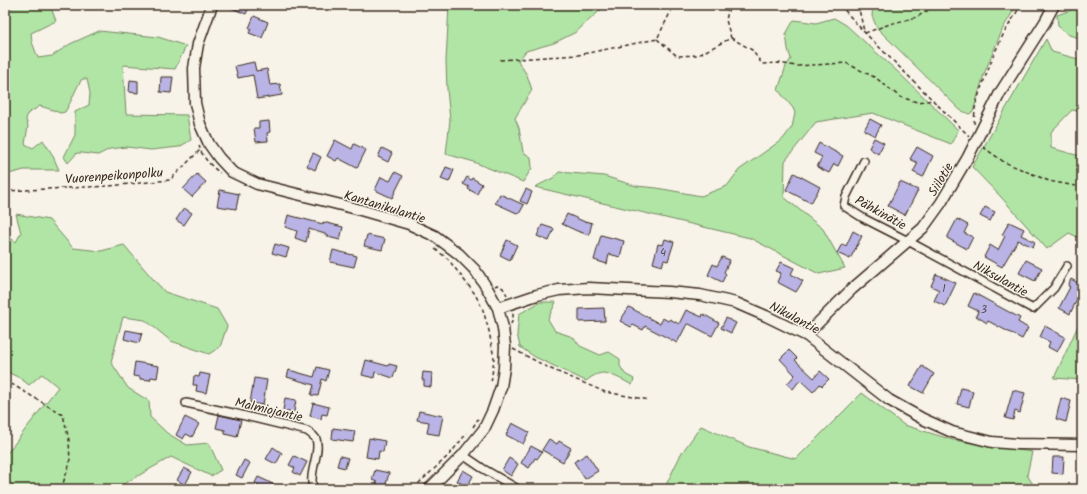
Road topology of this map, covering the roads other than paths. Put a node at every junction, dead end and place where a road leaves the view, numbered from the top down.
1 (212, 5) edge
2 (1054, 5) edge
3 (864, 161) dead end
4 (908, 241) junction
5 (1067, 266) dead end
6 (498, 308) junction
7 (807, 336) junction
8 (186, 403) dead end
9 (1082, 445) edge
10 (463, 455) junction
11 (313, 489) edge
12 (430, 489) edge
13 (518, 489) edge

1 - 6 street, Kantanikulantie
2 - 4 street, Siilotie
3 - 4 street, Pähkinätie
4 - 5 street, Niksulantie
4 - 7 street, Siilotie
6 - 7 street, Nikulantie
6 - 10 street, Kantanikulantie
7 - 9 street, Nikulantie
8 - 11 street, Malmiojantie
10 - 12 street, Kantanikulantie
10 - 13 street

